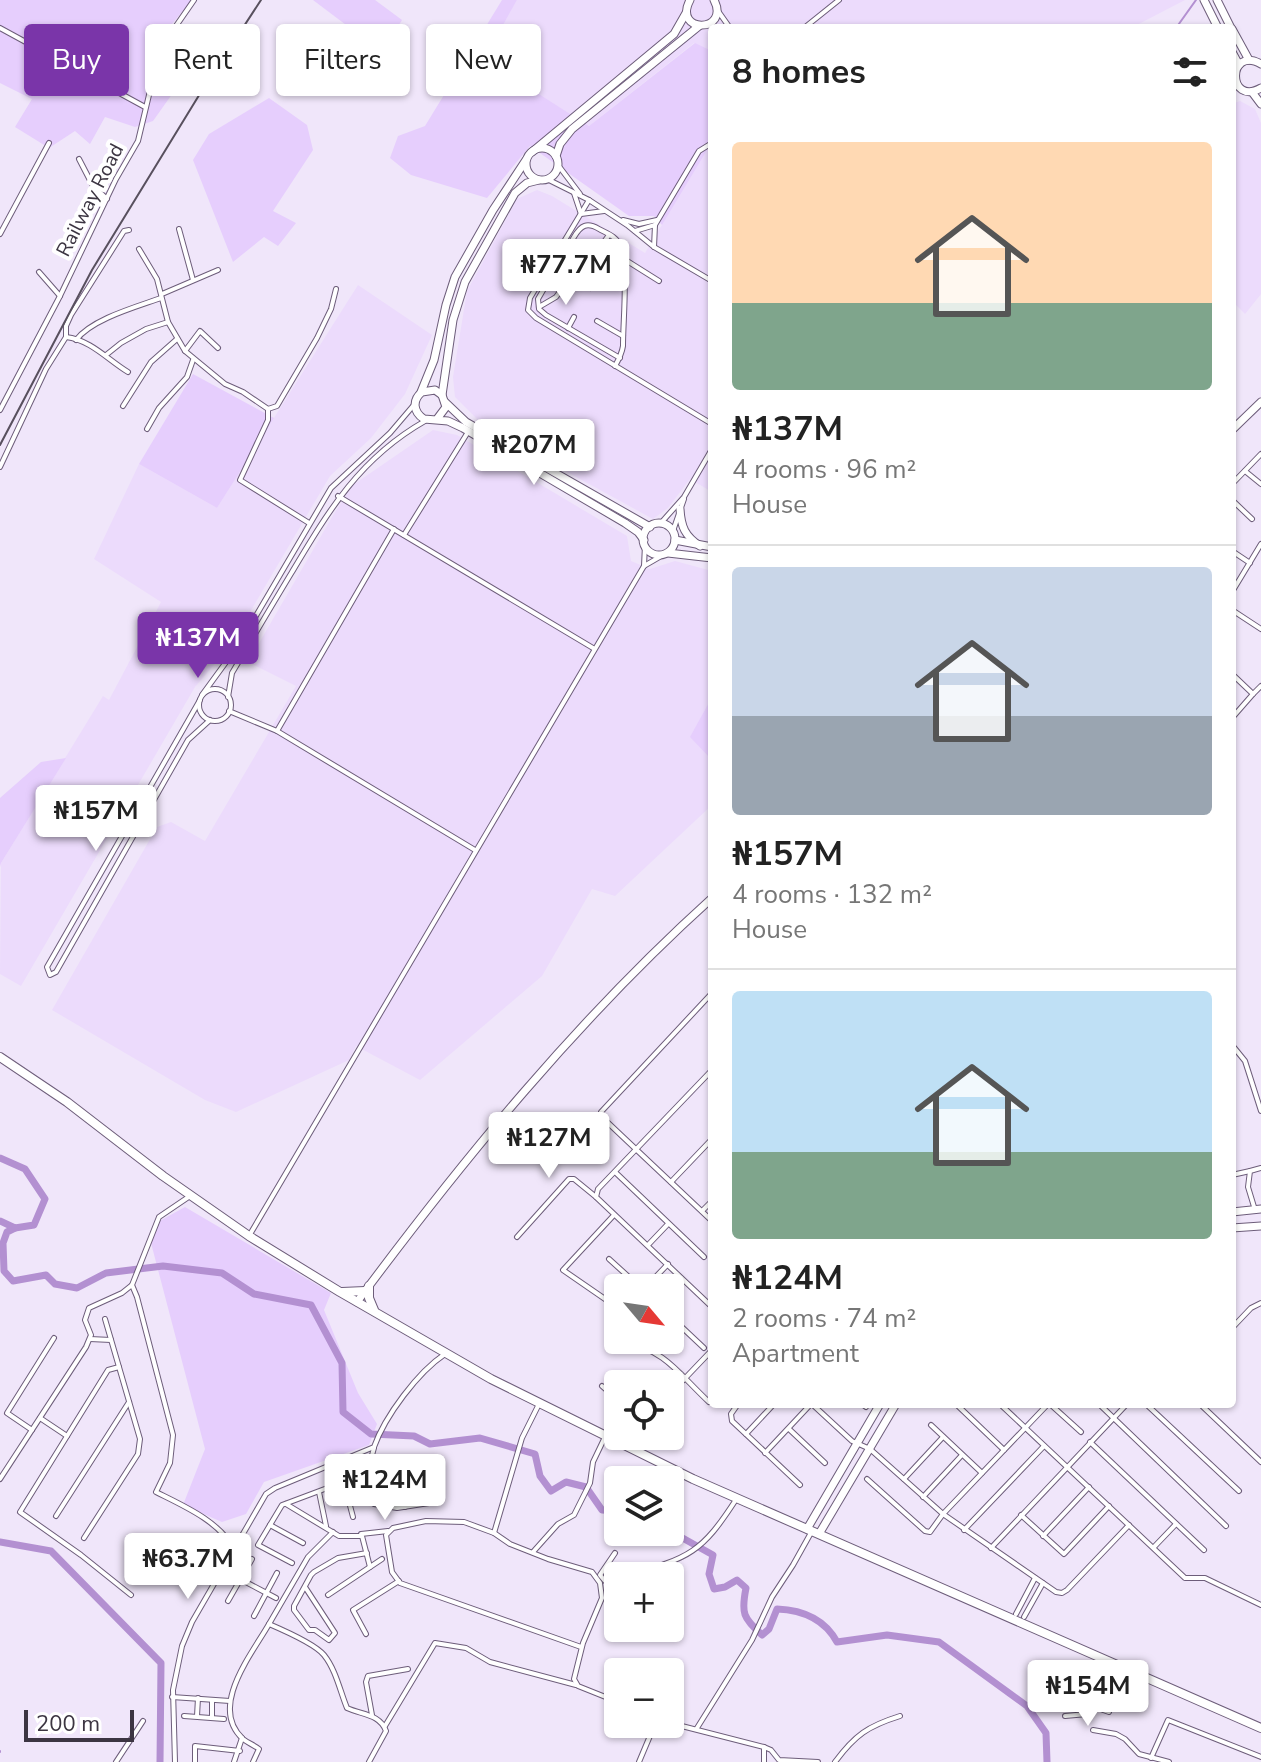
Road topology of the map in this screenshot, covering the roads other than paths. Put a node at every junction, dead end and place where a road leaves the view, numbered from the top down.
1 (194, 0) edge
2 (839, 0) edge
3 (1204, 0) edge
4 (1217, 0) edge
5 (717, 4) edge
6 (687, 5) edge
7 (728, 24) edge
8 (809, 24) edge
9 (1216, 24) edge
10 (1230, 24) edge
11 (704, 25) junction
12 (708, 26) edge
13 (0, 28) edge
14 (1236, 36) edge
15 (1236, 59) edge
16 (1249, 60) junction
17 (1261, 64) edge
18 (1239, 65) junction
19 (1236, 71) edge
20 (1236, 81) edge
21 (1241, 88) junction
22 (1261, 88) edge
23 (1236, 90) edge
24 (1252, 92) junction
25 (1261, 104) edge
26 (146, 107) junction
27 (49, 143) dead end
28 (708, 145) edge
29 (532, 152) junction
30 (79, 159) dead end
31 (526, 160) junction
32 (557, 161) junction
33 (543, 179) junction
34 (574, 193) junction
35 (581, 195) junction
36 (107, 199) junction
37 (589, 200) junction
38 (606, 211) junction
39 (581, 214) junction
40 (659, 218) junction
41 (619, 219) junction
42 (655, 225) junction
43 (179, 229) dead end
44 (129, 230) dead end
45 (634, 232) junction
46 (0, 234) edge
47 (609, 235) junction
48 (654, 247) junction
49 (139, 249) dead end
50 (624, 259) junction
51 (623, 266) junction
52 (218, 270) dead end
53 (39, 272) dead end
54 (606, 276) junction
55 (570, 278) dead end
56 (708, 279) edge
57 (659, 281) dead end
58 (193, 282) junction
59 (591, 288) dead end
60 (336, 289) dead end
61 (60, 296) junction
62 (162, 296) junction
63 (539, 307) junction
64 (574, 317) dead end
65 (597, 321) dead end
66 (168, 322) junction
67 (568, 328) junction
68 (623, 336) junction
69 (66, 337) junction
70 (177, 339) junction
71 (76, 340) junction
72 (218, 348) dead end
73 (185, 351) junction
74 (106, 355) junction
75 (620, 358) junction
76 (193, 360) junction
77 (615, 366) junction
78 (128, 372) dead end
79 (421, 393) junction
80 (444, 399) junction
81 (1261, 402) edge
82 (415, 404) junction
83 (123, 406) dead end
84 (268, 409) junction
85 (0, 410) edge
86 (437, 419) junction
87 (427, 420) junction
88 (708, 422) edge
89 (1236, 426) edge
90 (147, 429) dead end
91 (469, 431) junction
92 (1261, 454) edge
93 (708, 456) edge
94 (0, 467) edge
95 (1245, 471) junction
96 (1236, 480) edge
97 (1261, 484) edge
98 (338, 496) junction
99 (684, 497) junction
100 (1236, 504) edge
101 (680, 509) junction
102 (1252, 519) dead end
103 (309, 523) junction
104 (660, 524) junction
105 (650, 527) junction
106 (394, 529) junction
107 (673, 531) junction
108 (404, 535) junction
109 (675, 540) junction
110 (644, 542) junction
111 (1261, 544) edge
112 (700, 546) junction
113 (708, 547) edge
114 (666, 554) junction
115 (1236, 554) edge
116 (708, 558) edge
117 (1250, 563) junction
118 (644, 566) junction
119 (1236, 586) edge
120 (1236, 613) edge
121 (1261, 629) edge
122 (593, 648) junction
123 (1236, 678) edge
124 (1261, 686) edge
125 (1253, 694) junction
126 (201, 697) junction
127 (228, 697) junction
128 (229, 711) junction
129 (1236, 711) edge
130 (210, 720) junction
131 (277, 731) junction
132 (475, 850) junction
133 (708, 902) edge
134 (708, 997) edge
135 (1236, 1050) edge
136 (0, 1057) edge
137 (708, 1074) edge
138 (1261, 1111) edge
139 (708, 1143) edge
140 (637, 1149) junction
141 (1261, 1168) edge
142 (1250, 1171) junction
143 (615, 1172) junction
144 (1236, 1174) edge
145 (671, 1182) junction
146 (191, 1196) junction
147 (596, 1197) junction
148 (708, 1205) edge
149 (1258, 1210) edge
150 (702, 1211) junction
151 (1236, 1212) edge
152 (614, 1215) junction
153 (708, 1217) edge
154 (669, 1223) junction
155 (1261, 1226) edge
156 (1236, 1228) edge
157 (249, 1236) junction
158 (517, 1237) dead end
159 (648, 1245) junction
160 (704, 1257) dead end
161 (609, 1259) dead end
162 (668, 1264) junction
163 (627, 1274) edge
164 (658, 1274) edge
165 (132, 1284) junction
166 (367, 1288) junction
167 (340, 1292) junction
168 (604, 1298) edge
169 (357, 1302) junction
170 (708, 1303) edge
171 (1261, 1303) edge
172 (377, 1313) junction
173 (105, 1319) dead end
174 (1236, 1324) edge
175 (684, 1329) edge
176 (54, 1338) dead end
177 (89, 1339) junction
178 (111, 1340) junction
179 (434, 1347) junction
180 (704, 1348) dead end
181 (445, 1354) junction
182 (658, 1354) edge
183 (708, 1354) edge
184 (429, 1364) junction
185 (119, 1367) junction
186 (676, 1370) edge
187 (684, 1379) joint
188 (708, 1401) edge
189 (129, 1402) junction
190 (539, 1404) junction
191 (736, 1408) edge
192 (770, 1408) edge
193 (807, 1408) edge
194 (816, 1408) edge
195 (823, 1408) edge
196 (878, 1408) edge
197 (894, 1408) edge
198 (960, 1408) edge
199 (1045, 1408) edge
200 (1054, 1408) edge
201 (1103, 1408) edge
202 (1123, 1408) edge
203 (1150, 1408) edge
204 (1204, 1408) edge
205 (1006, 1410) edge
206 (820, 1411) junction
207 (40, 1418) junction
208 (1113, 1418) junction
209 (931, 1425) dead end
210 (789, 1428) junction
211 (1026, 1428) junction
212 (32, 1430) junction
213 (1081, 1432) dead end
214 (746, 1434) junction
215 (67, 1436) junction
216 (604, 1436) edge
217 (943, 1436) junction
218 (604, 1439) edge
219 (858, 1442) junction
220 (1090, 1442) junction
221 (375, 1445) junction
222 (1044, 1446) junction
223 (870, 1449) junction
224 (633, 1450) edge
225 (1004, 1450) junction
226 (765, 1453) junction
227 (963, 1455) junction
228 (1261, 1462) edge
229 (825, 1463) dead end
230 (410, 1465) dead end
231 (434, 1467) dead end
232 (1067, 1468) junction
233 (366, 1472) junction
234 (982, 1473) junction
235 (0, 1479) edge
236 (867, 1479) dead end
237 (904, 1479) junction
238 (344, 1483) junction
239 (800, 1485) dead end
240 (1089, 1487) junction
241 (1239, 1491) dead end
242 (319, 1492) junction
243 (923, 1497) junction
244 (737, 1498) junction
245 (286, 1504) junction
246 (1109, 1506) junction
247 (405, 1507) junction
248 (943, 1514) junction
249 (1021, 1515) junction
250 (56, 1516) dead end
251 (353, 1517) dead end
252 (1176, 1524) junction
253 (269, 1525) junction
254 (1129, 1525) junction
255 (326, 1526) junction
256 (1226, 1526) dead end
257 (964, 1530) junction
258 (389, 1531) junction
259 (813, 1531) junction
260 (333, 1532) junction
261 (494, 1533) junction
262 (359, 1534) junction
263 (1043, 1536) junction
264 (84, 1538) dead end
265 (303, 1543) dead end
266 (1154, 1547) junction
267 (991, 1548) junction
268 (234, 1549) junction
269 (1204, 1550) dead end
270 (533, 1552) junction
271 (367, 1553) junction
272 (615, 1553) dead end
273 (252, 1559) dead end
274 (382, 1559) dead end
275 (609, 1562) edge
276 (670, 1562) edge
277 (292, 1563) dead end
278 (370, 1567) junction
279 (223, 1570) junction
280 (277, 1573) dead end
281 (1035, 1578) junction
282 (240, 1579) junction
283 (399, 1581) junction
284 (1043, 1583) junction
285 (305, 1587) junction
286 (265, 1593) junction
287 (131, 1595) dead end
288 (328, 1595) dead end
289 (276, 1598) dead end
290 (228, 1601) dead end
291 (1261, 1605) edge
292 (1016, 1614) dead end
293 (254, 1616) dead end
294 (1024, 1617) dead end
295 (269, 1624) junction
296 (366, 1634) dead end
297 (581, 1647) junction
298 (408, 1669) dead end
299 (1138, 1674) junction
300 (578, 1686) junction
301 (604, 1696) edge
302 (172, 1697) junction
303 (1066, 1697) dead end
304 (198, 1698) junction
305 (212, 1700) junction
306 (230, 1701) junction
307 (1091, 1706) junction
308 (1109, 1712) dead end
309 (184, 1716) dead end
310 (372, 1716) junction
311 (900, 1716) dead end
312 (1065, 1716) dead end
313 (197, 1717) junction
314 (212, 1718) junction
315 (224, 1719) dead end
316 (143, 1721) dead end
317 (385, 1726) junction
318 (684, 1726) edge
319 (697, 1728) junction
320 (1261, 1728) edge
321 (1093, 1730) dead end
322 (242, 1738) junction
323 (649, 1738) edge
324 (764, 1747) junction
325 (240, 1751) junction
326 (1261, 1757) edge
327 (1151, 1758) junction
328 (116, 1762) edge
329 (175, 1762) edge
330 (195, 1762) edge
331 (234, 1762) edge
332 (253, 1762) edge
333 (369, 1762) edge
334 (639, 1762) edge
335 (764, 1762) edge
336 (818, 1762) edge
337 (835, 1762) edge
338 (1169, 1762) edge

1 - 26 street, Railway Road
2 - 8 street
3 - 9 street
4 - 10 street
5 - 7 street
5 - 11 street
6 - 11 street
6 - 29 street
11 - 12 street
11 - 32 street
13 - 26 street
14 - 16 street
15 - 18 street
16 - 17 street
16 - 18 street
18 - 19 street
20 - 21 street
21 - 23 street
21 - 24 street
22 - 24 street
24 - 25 street
26 - 36 street, Railway Road
27 - 46 street
28 - 40 street
29 - 31 street
29 - 32 street
30 - 36 street
31 - 33 street
31 - 79 street
32 - 33 street
32 - 35 street
33 - 34 street
33 - 80 street
34 - 35 street
34 - 39 street
35 - 37 street
36 - 61 street, Railway Road
37 - 38 street
37 - 39 street
38 - 39 street
38 - 41 street
39 - 77 street
40 - 41 street
40 - 42 street
41 - 45 street
42 - 45 street
42 - 48 street
43 - 58 street
44 - 69 street, Railway Road
45 - 48 street
47 - 50 street
47 - 54 street
47 - 63 street
48 - 56 street
49 - 62 street
50 - 51 street
50 - 57 street
51 - 54 street
51 - 68 street
52 - 58 street
53 - 61 street
54 - 59 street
55 - 63 street
58 - 62 street
60 - 84 street
61 - 85 street, Railway Road
62 - 66 street
62 - 71 street
63 - 67 street
64 - 67 street
65 - 68 street
66 - 70 street
66 - 74 street
67 - 75 street
68 - 75 street
69 - 71 street
69 - 94 street, Railway Road
70 - 73 street
70 - 83 street
71 - 74 street
72 - 73 street
73 - 76 street
74 - 78 street
75 - 77 street
76 - 84 street
76 - 90 street
77 - 88 street
79 - 80 street
79 - 82 street
80 - 86 street
80 - 105 street
81 - 89 street
82 - 87 street
82 - 103 street
84 - 103 street
86 - 87 street
86 - 91 street
87 - 98 street
91 - 108 street
91 - 110 street
92 - 95 street
93 - 99 street
95 - 96 street
95 - 97 street
98 - 106 street
98 - 127 street
99 - 101 street
99 - 104 street
100 - 102 street
101 - 107 street
101 - 112 street
103 - 126 street
104 - 105 street
104 - 107 street
105 - 110 street
106 - 108 street
106 - 131 street
107 - 109 street
108 - 122 street
109 - 112 street
109 - 114 street
110 - 114 street
110 - 118 street
111 - 117 street
112 - 113 street
114 - 116 street
114 - 118 street
115 - 117 street
117 - 119 street
118 - 122 street
120 - 121 street
122 - 132 street
123 - 125 street
124 - 125 street
125 - 129 street
126 - 127 street
126 - 130 street
126 - 130 street
127 - 128 street
128 - 130 street
128 - 131 street
131 - 132 street
132 - 157 street
133 - 166 street
134 - 140 street
135 - 138 street
136 - 146 main road
137 - 140 street
139 - 145 street
140 - 143 street
140 - 145 street
141 - 142 street
142 - 144 street
142 - 149 street
143 - 147 street
143 - 154 street
145 - 150 street
146 - 157 main road
146 - 165 street
147 - 152 street
147 - 158 street
148 - 150 street
149 - 151 street
150 - 153 street
152 - 159 street
152 - 168 street
154 - 159 street
154 - 160 street
155 - 156 street
157 - 167 main road
159 - 162 street
161 - 163 street
162 - 164 street
162 - 170 street
165 - 177 street
165 - 268 street
166 - 167 main road
166 - 169 street
166 - 172 main road
167 - 169 main road
169 - 172 main road
171 - 174 street
172 - 179 main road
173 - 178 street
175 - 180 street
176 - 212 street
177 - 178 street
177 - 207 street
178 - 185 street
179 - 181 main road
179 - 184 street
181 - 184 street
181 - 190 main road
182 - 186 street
183 - 187 street
184 - 221 street
185 - 189 street
185 - 215 street
187 - 188 street
189 - 250 street
189 - 264 street
190 - 216 main road
190 - 261 street
191 - 214 street
192 - 214 street
193 - 210 street
194 - 206 street
195 - 206 street
196 - 219 street
197 - 223 street
198 - 225 street
199 - 211 street
200 - 213 street
201 - 208 street
202 - 208 street
203 - 241 street
204 - 228 street
205 - 211 street
206 - 219 street
207 - 212 street
207 - 215 street
208 - 220 street
208 - 256 street
209 - 217 street
210 - 226 street
210 - 229 street
211 - 222 street
211 - 225 street
212 - 235 street
214 - 226 street
215 - 287 street
217 - 227 street
217 - 237 street
218 - 270 street
219 - 223 street
219 - 259 street
220 - 232 street
220 - 252 street
221 - 233 street
221 - 268 street
222 - 232 street
222 - 257 street
223 - 237 street
223 - 259 street
224 - 244 main road
225 - 234 street
226 - 239 street
227 - 234 street
227 - 243 street
230 - 247 street
231 - 247 street
232 - 240 street
232 - 249 street
233 - 238 street
233 - 247 street
234 - 248 street
236 - 248 street
237 - 243 street
238 - 242 street
238 - 251 street
240 - 246 street
240 - 263 street
242 - 245 street
242 - 255 street
243 - 248 street
244 - 259 main road
244 - 276 street
245 - 253 street
245 - 255 street
246 - 254 street
246 - 263 street
248 - 257 street
249 - 263 street
249 - 267 street
252 - 266 street
252 - 269 street
253 - 265 street
253 - 277 street
254 - 266 street
254 - 284 street
255 - 260 street
257 - 267 street
258 - 261 street
258 - 262 street
258 - 283 street
259 - 299 main road
259 - 319 street
260 - 262 street
260 - 295 street
261 - 270 street
262 - 271 street
266 - 291 street
267 - 281 street
268 - 279 street
270 - 297 street
271 - 278 street
271 - 285 street
272 - 275 street
273 - 282 street
274 - 278 street
278 - 288 street
279 - 282 street
279 - 302 street
280 - 286 street
281 - 284 street
281 - 292 street
282 - 286 street
282 - 290 street
283 - 296 street
283 - 297 street
284 - 294 street
285 - 285 street
286 - 289 street
286 - 293 street
295 - 306 street
295 - 310 street
297 - 300 street
298 - 310 street
299 - 307 street
299 - 320 main road
300 - 301 street
300 - 317 street
302 - 304 street
302 - 329 street
303 - 307 street
304 - 305 street
304 - 313 street
305 - 306 street
305 - 314 street
306 - 322 street
307 - 308 street
307 - 312 street
309 - 313 street
310 - 317 street
311 - 337 street
313 - 314 street
314 - 315 street
316 - 328 street
317 - 333 street
318 - 319 street
319 - 324 street
321 - 327 street
322 - 325 street
322 - 332 street
323 - 334 street
324 - 335 street
324 - 336 street
325 - 330 street
325 - 331 street
326 - 327 street
327 - 338 street

